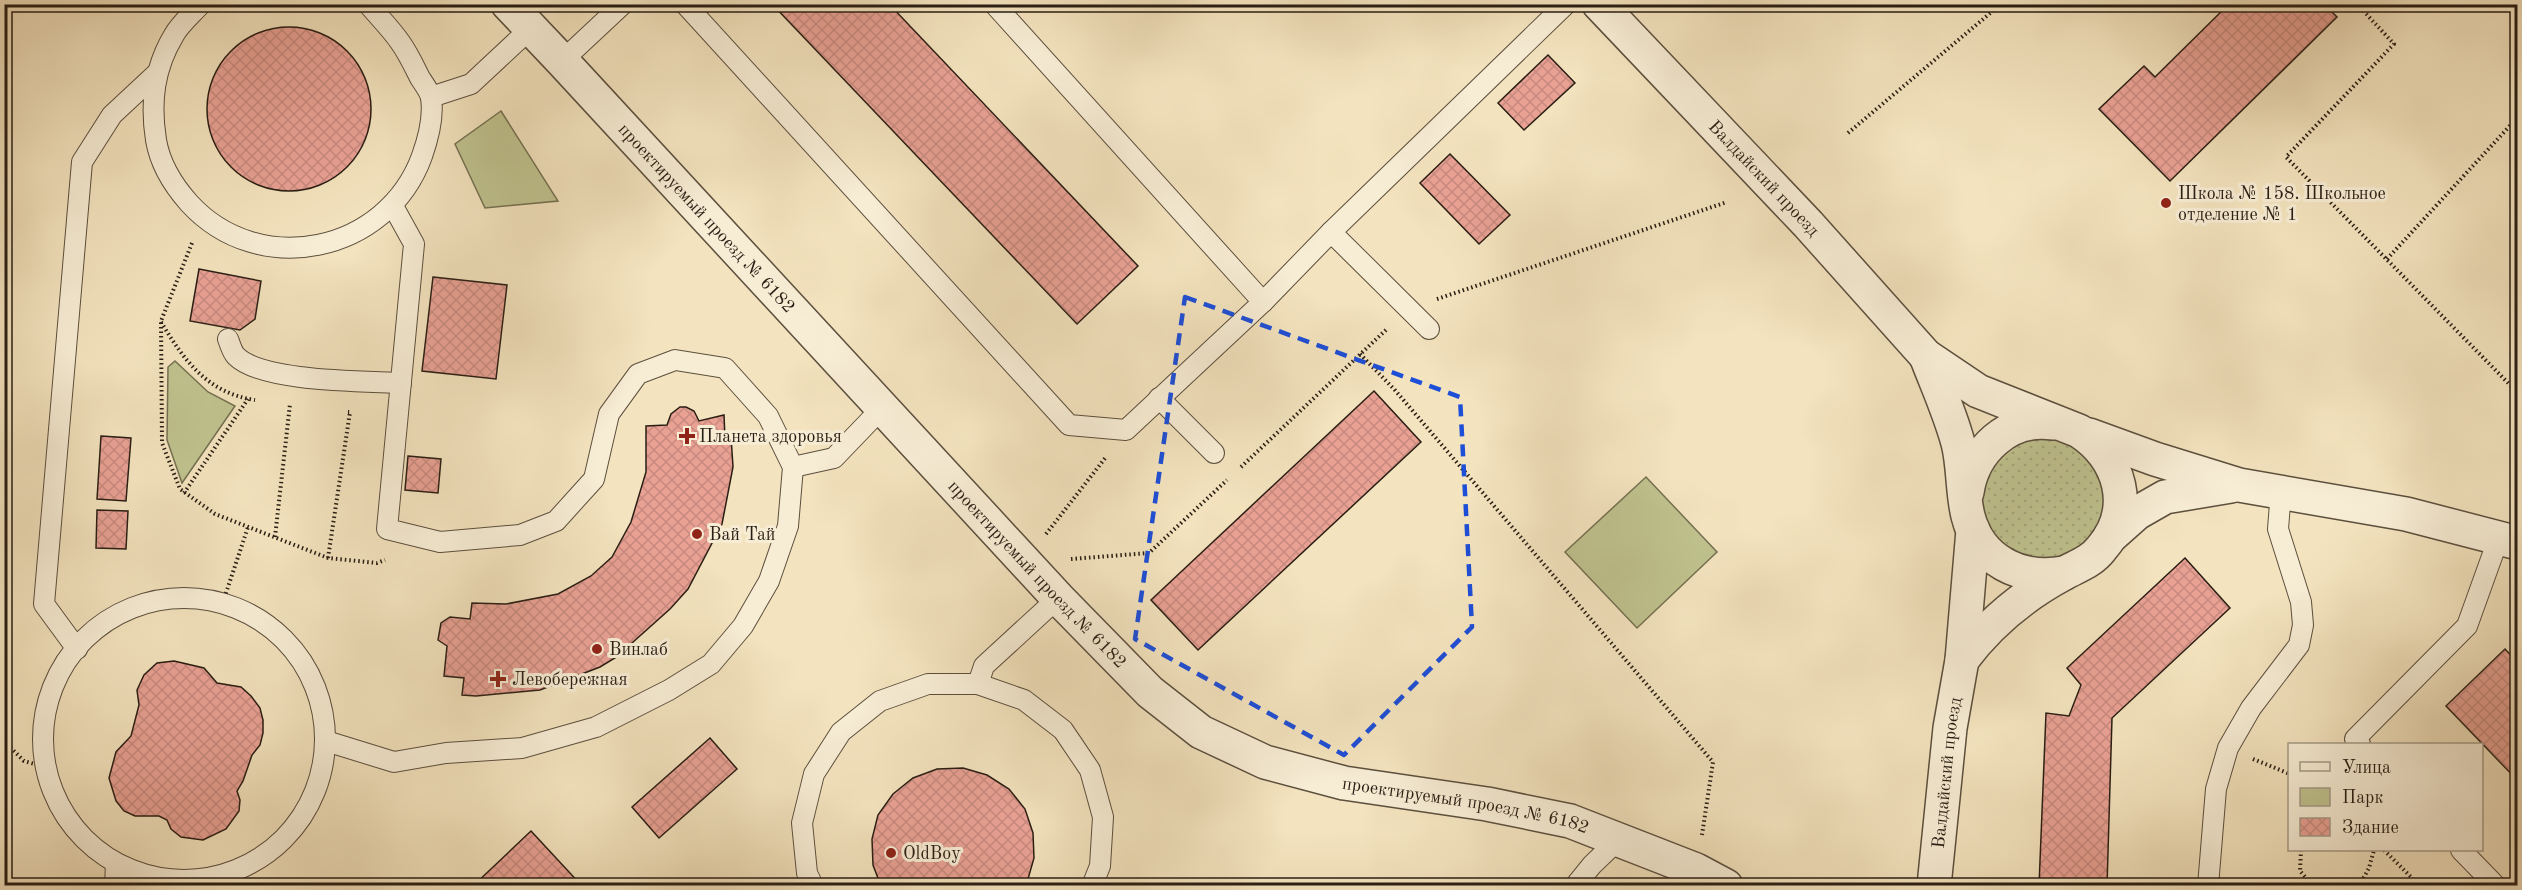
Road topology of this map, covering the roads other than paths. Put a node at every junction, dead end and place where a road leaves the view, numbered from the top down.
1 (201, 4) edge
2 (368, 4) edge
3 (508, 4) edge
4 (622, 4) edge
5 (685, 4) edge
6 (994, 4) edge
7 (1566, 4) edge
8 (1599, 4) edge
9 (530, 29) junction
10 (562, 61) junction
11 (156, 74) junction
12 (431, 97) junction
13 (393, 206) junction
14 (1331, 232) junction
15 (1263, 302) junction
16 (1429, 329) dead end
17 (228, 339) dead end
18 (1926, 356) junction
19 (401, 383) junction
20 (1159, 398) junction
21 (882, 409) junction
22 (2071, 428) junction
23 (1214, 453) dead end
24 (793, 467) junction
25 (2239, 485) junction
26 (2281, 491) junction
27 (1966, 496) junction
28 (1973, 530) junction
29 (2110, 537) junction
30 (2511, 546) edge
31 (2064, 573) junction
32 (1058, 598) junction
33 (77, 649) junction
34 (1962, 660) junction
35 (978, 684) junction
36 (326, 741) junction
37 (2360, 743) edge
38 (1618, 839) junction
39 (2464, 851) edge
40 (116, 863) junction
41 (115, 885) edge
42 (813, 885) edge
43 (1092, 885) edge
44 (1575, 885) edge
45 (1726, 885) edge
46 (1934, 885) edge
47 (2208, 885) edge
48 (2496, 885) edge

1 - 11 lane
2 - 12 lane
3 - 9 street, проектируемый проезд № 6182
4 - 10 lane
5 - 20 lane
6 - 15 lane
7 - 14 lane
8 - 18 street, Валдайский проезд
9 - 10 street, проектируемый проезд № 6182
9 - 12 lane
10 - 21 street, проектируемый проезд № 6182
11 - 13 lane
11 - 33 lane
12 - 13 lane
13 - 19 lane
14 - 15 lane
14 - 16 lane
15 - 20 lane
17 - 19 lane
18 - 22 street, Валдайский проезд
18 - 27 street, Валдайский проезд
19 - 24 lane
20 - 23 lane
21 - 24 lane
21 - 32 street, проектируемый проезд № 6182
22 - 25 street
22 - 27 street, Валдайский проезд
22 - 29 street, Валдайский проезд
24 - 36 lane
25 - 26 street
25 - 29 street
26 - 30 street
26 - 47 lane
27 - 28 street, Валдайский проезд
28 - 31 street, Валдайский проезд
28 - 34 street, Валдайский проезд
29 - 31 street, Валдайский проезд
30 - 37 lane
31 - 34 street, Валдайский проезд
32 - 35 lane
32 - 38 street, проектируемый проезд № 6182
33 - 36 lane
33 - 40 lane
34 - 46 street, Валдайский проезд
35 - 42 lane
35 - 43 lane
36 - 40 lane
38 - 44 lane
38 - 45 street, проектируемый проезд № 6182
39 - 48 lane
40 - 41 lane

